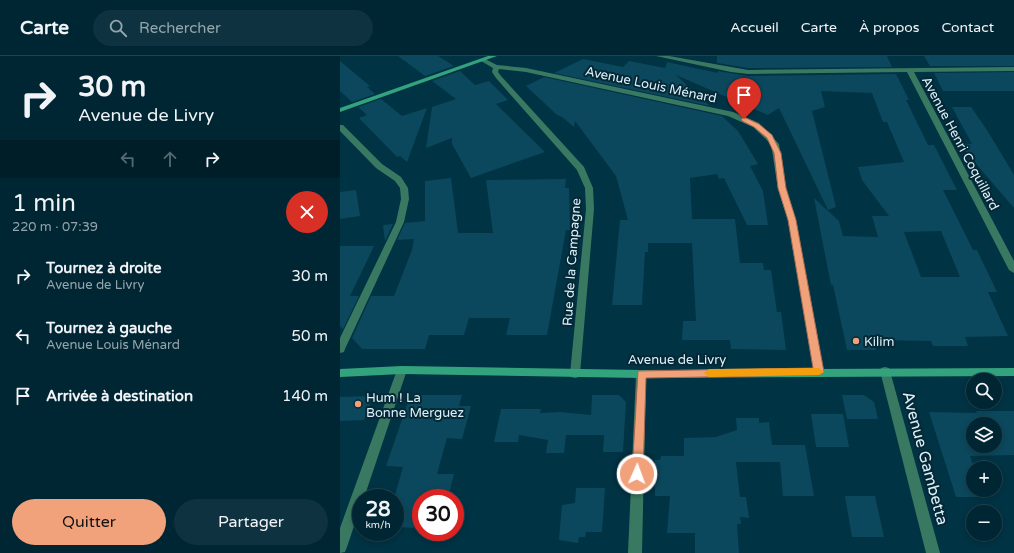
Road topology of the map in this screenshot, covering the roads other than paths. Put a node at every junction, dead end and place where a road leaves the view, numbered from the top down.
1 (494, 56) edge
2 (660, 56) edge
3 (483, 60) junction
4 (496, 66) junction
5 (909, 69) junction
6 (1014, 69) edge
7 (340, 110) edge
8 (340, 127) edge
9 (1014, 270) edge
10 (340, 349) edge
11 (402, 370) junction
12 (885, 371) junction
13 (819, 372) junction
14 (1014, 372) edge
15 (340, 373) edge
16 (575, 374) junction
17 (641, 374) junction
18 (340, 548) edge
19 (635, 553) edge
20 (933, 553) edge

1 - 3 street
2 - 5 street
3 - 4 street, Avenue Louis Ménard
3 - 7 street
4 - 13 street, Avenue Louis Ménard
4 - 16 street, Rue de la Campagne
5 - 6 street
5 - 9 street, Avenue Henri Coquillard
8 - 10 street
11 - 15 street, Avenue de Livry
11 - 16 street, Avenue de Livry
11 - 18 street
12 - 13 street, Avenue de Livry
12 - 14 street, Avenue de Livry
12 - 20 street, Avenue Gambetta
13 - 17 street, Avenue de Livry
16 - 17 street, Avenue de Livry
17 - 19 street

